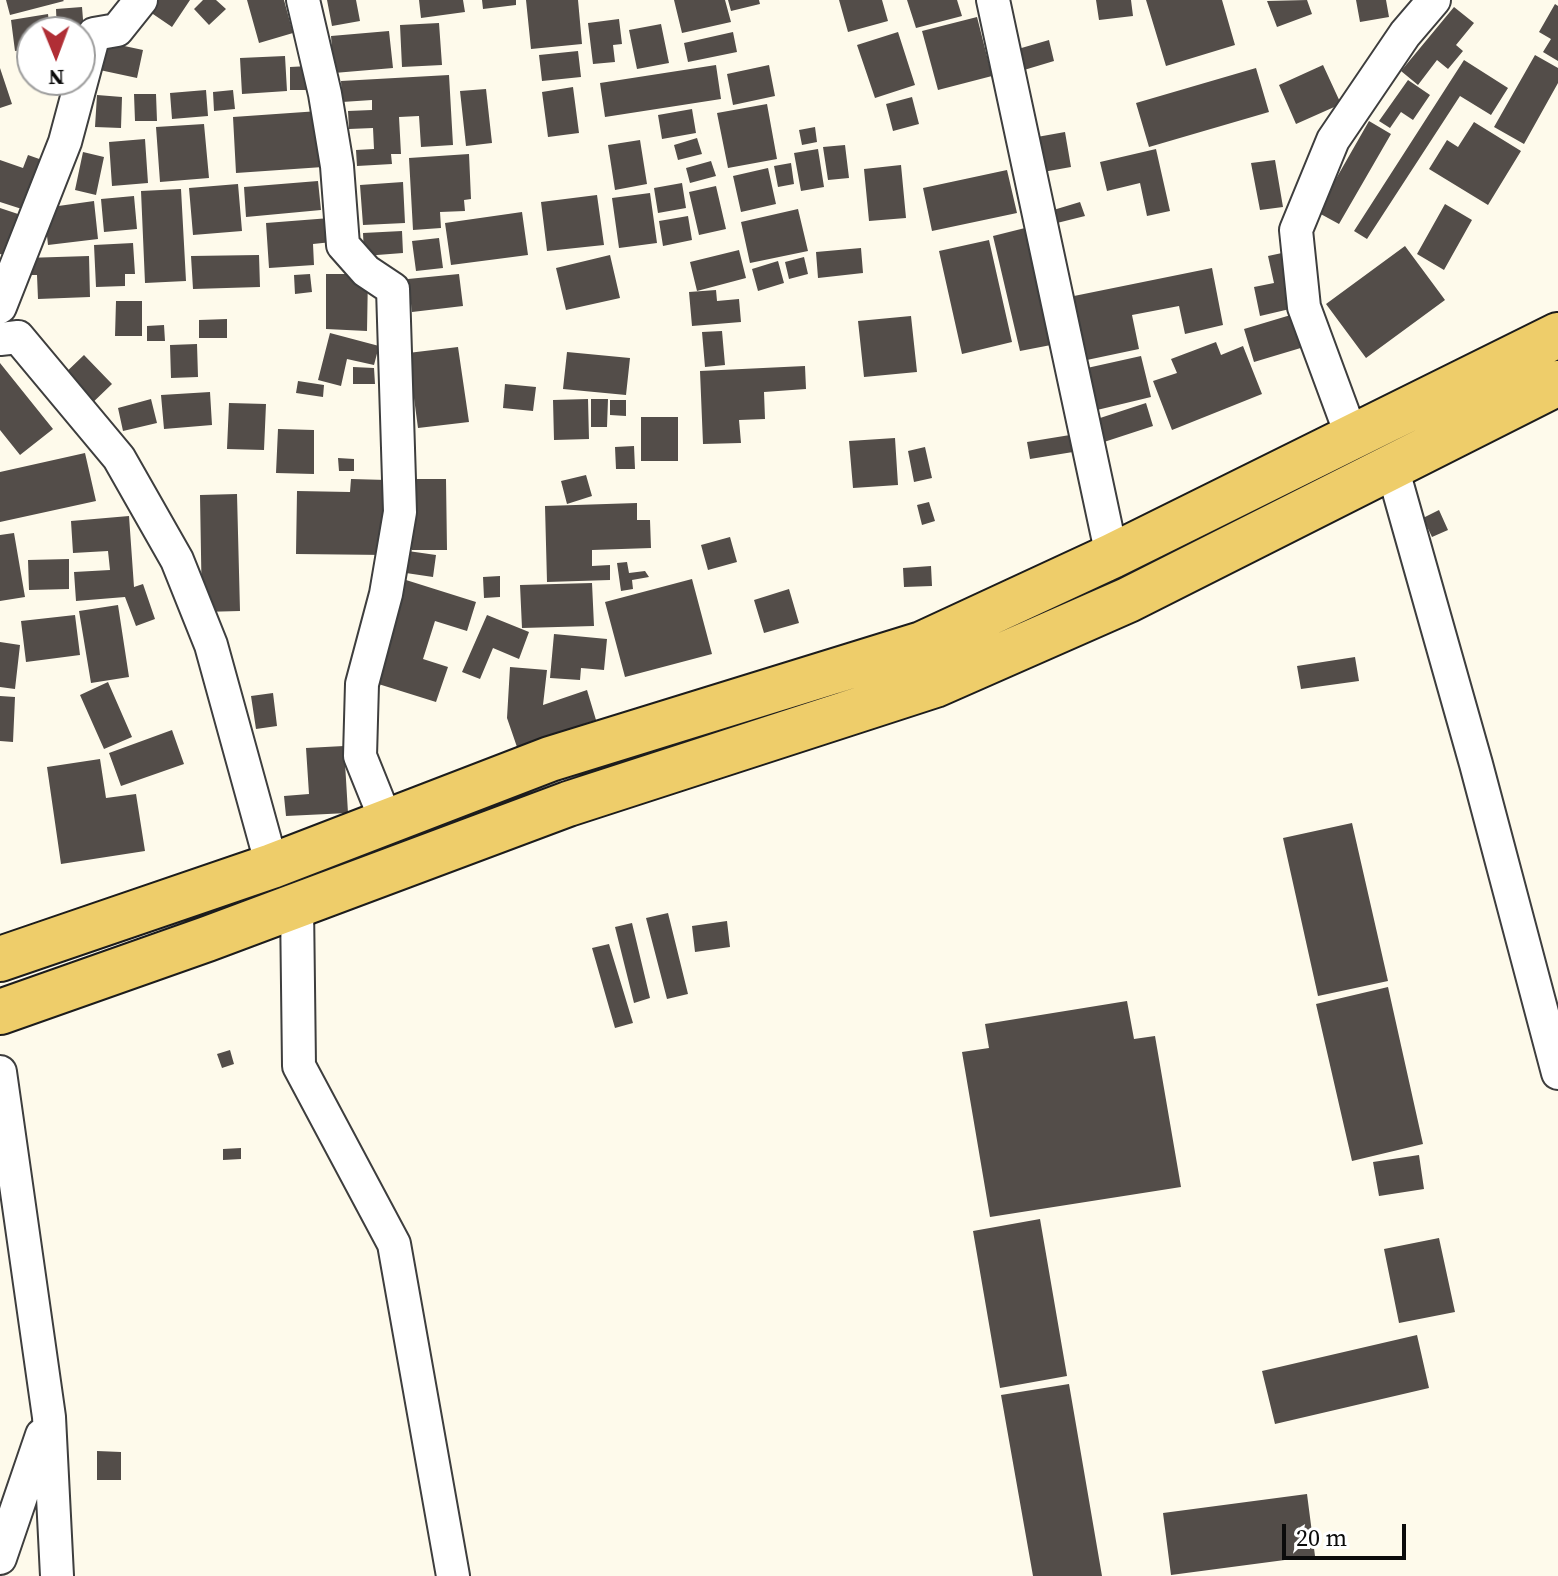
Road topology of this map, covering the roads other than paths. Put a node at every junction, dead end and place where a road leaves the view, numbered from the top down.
1 (141, 0) edge
2 (303, 0) edge
3 (993, 0) edge
4 (1434, 0) edge
5 (0, 307) edge
6 (1557, 336) edge
7 (0, 339) edge
8 (1558, 383) edge
9 (1352, 437) junction
10 (1392, 467) junction
11 (1112, 556) junction
12 (387, 823) junction
13 (272, 866) junction
14 (297, 905) junction
15 (0, 959) edge
16 (0, 1012) edge
17 (0, 1072) edge
18 (1558, 1073) edge
19 (49, 1417) junction
20 (0, 1558) edge
21 (57, 1576) edge
22 (453, 1576) edge

1 - 5 street
2 - 12 street
3 - 11 street
4 - 9 street
6 - 9 main road
7 - 13 street
8 - 10 main road
9 - 11 main road
10 - 14 main road
10 - 18 street
11 - 12 main road
12 - 13 main road
13 - 15 main road
14 - 16 main road
14 - 22 street
17 - 19 street
19 - 20 street
19 - 21 street

